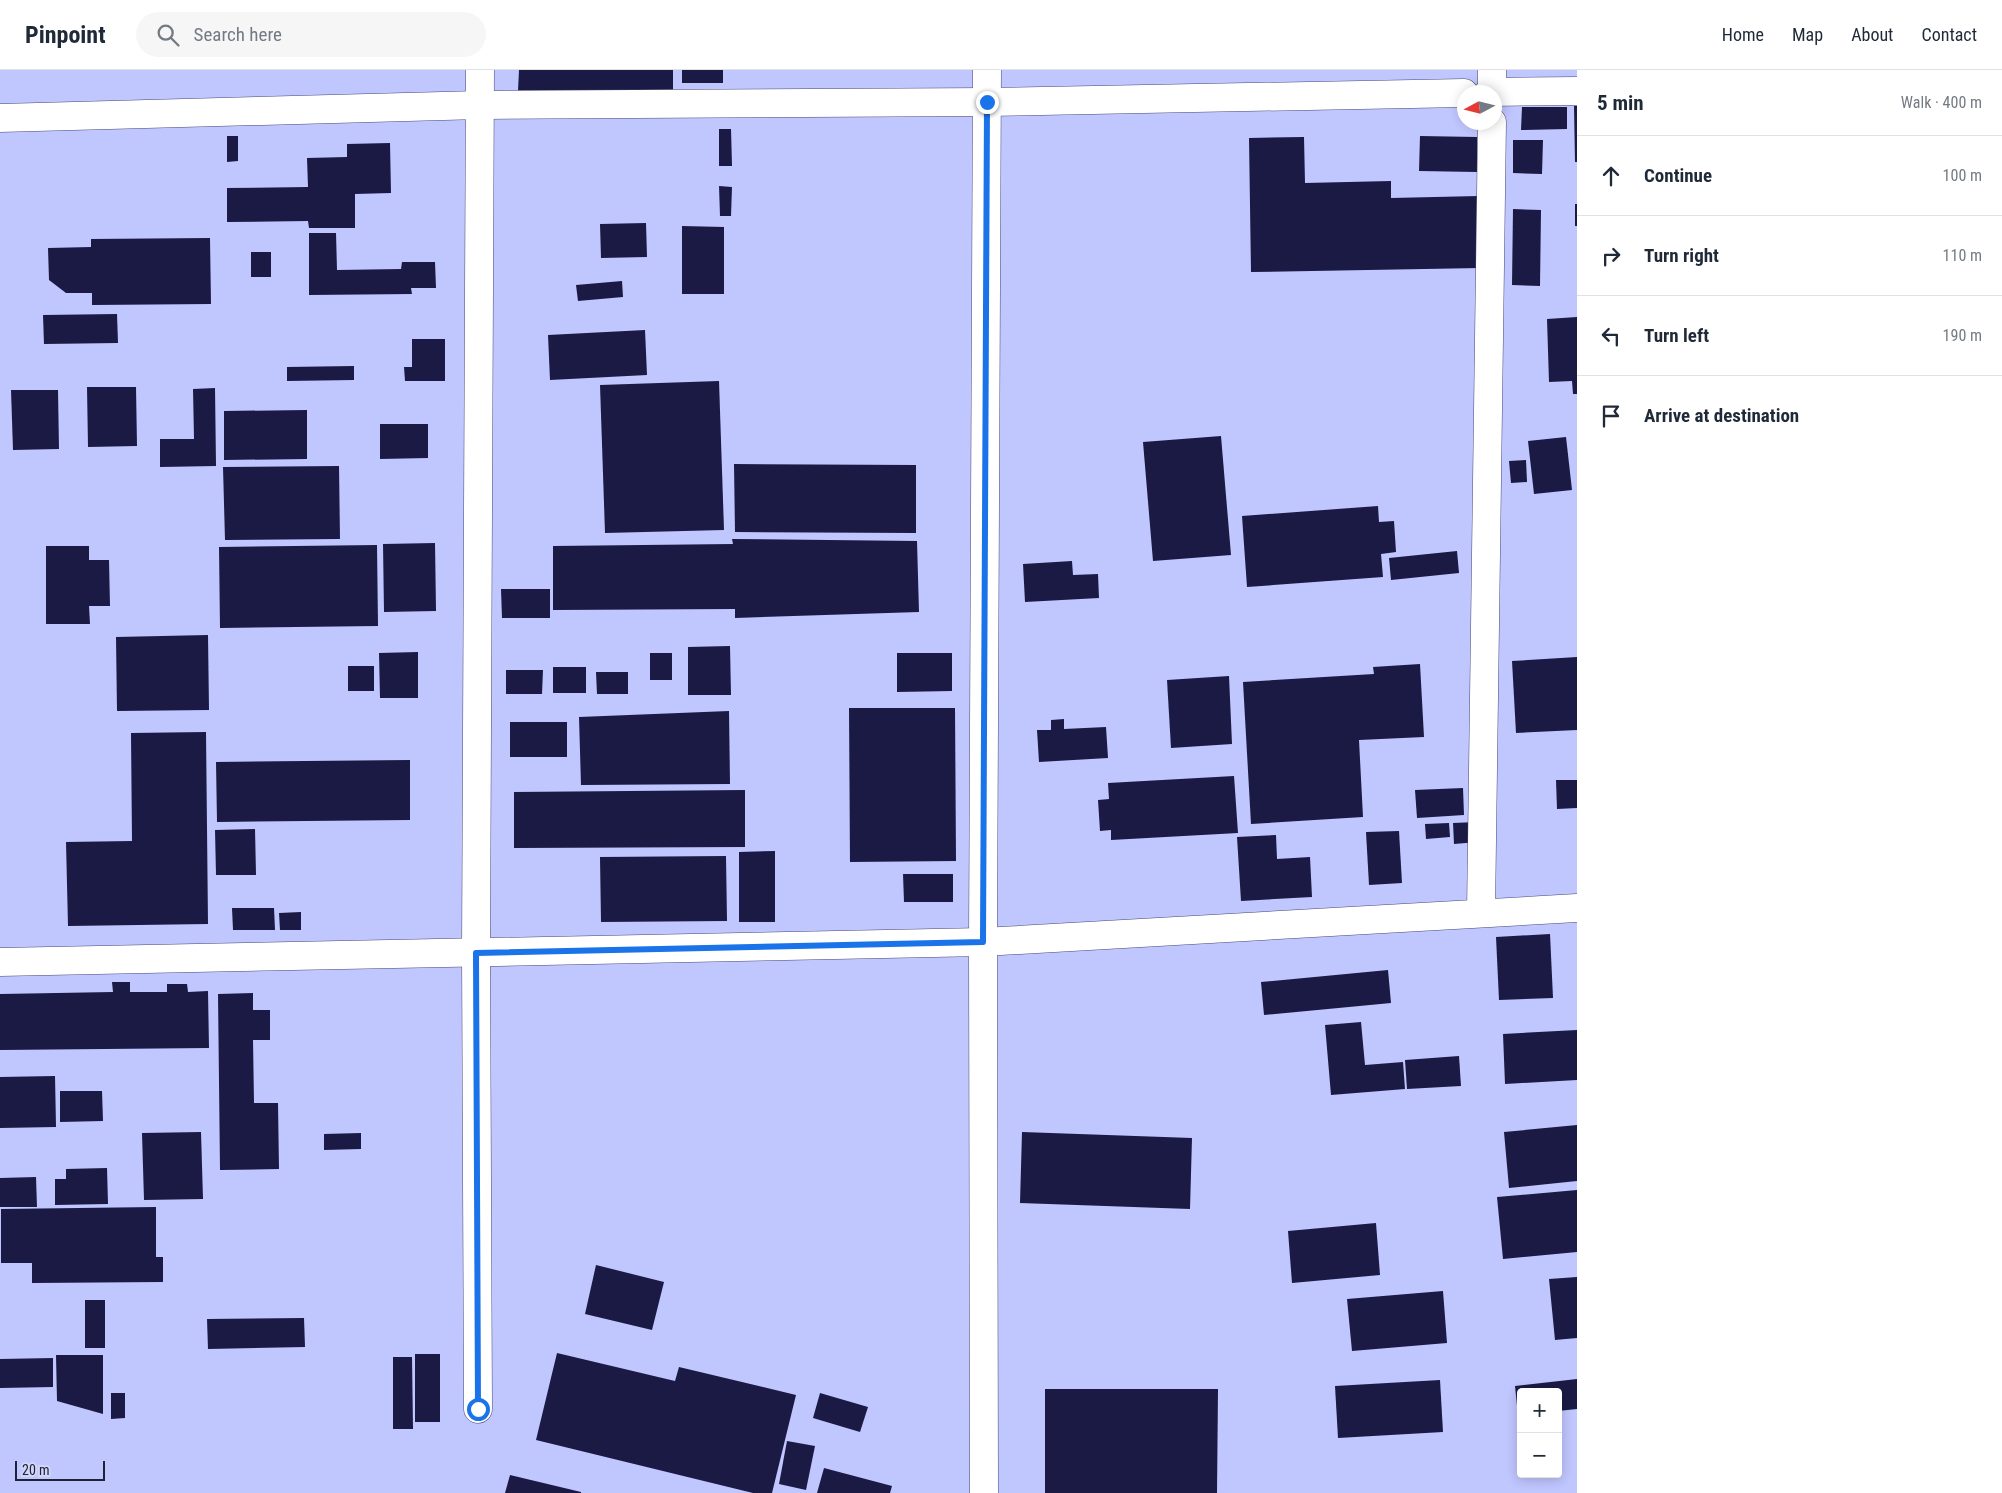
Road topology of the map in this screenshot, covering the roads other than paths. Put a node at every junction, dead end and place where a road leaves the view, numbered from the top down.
1 (480, 70) edge
2 (987, 70) edge
3 (1492, 70) edge
4 (1491, 85) edge
5 (1577, 91) edge
6 (1502, 92) edge
7 (1457, 93) edge
8 (987, 102) junction
9 (480, 105) junction
10 (0, 118) edge
11 (1492, 130) edge
12 (1577, 908) edge
13 (1481, 913) junction
14 (983, 942) junction
15 (476, 953) junction
16 (0, 962) edge
17 (478, 1409) dead end
18 (984, 1493) edge

1 - 9 street
2 - 8 street
3 - 4 street
5 - 6 street
7 - 8 street
8 - 9 street
8 - 14 street
9 - 10 street
9 - 15 street
11 - 13 street
12 - 13 street
13 - 14 street
14 - 15 street
14 - 18 street
15 - 16 street
15 - 17 street

